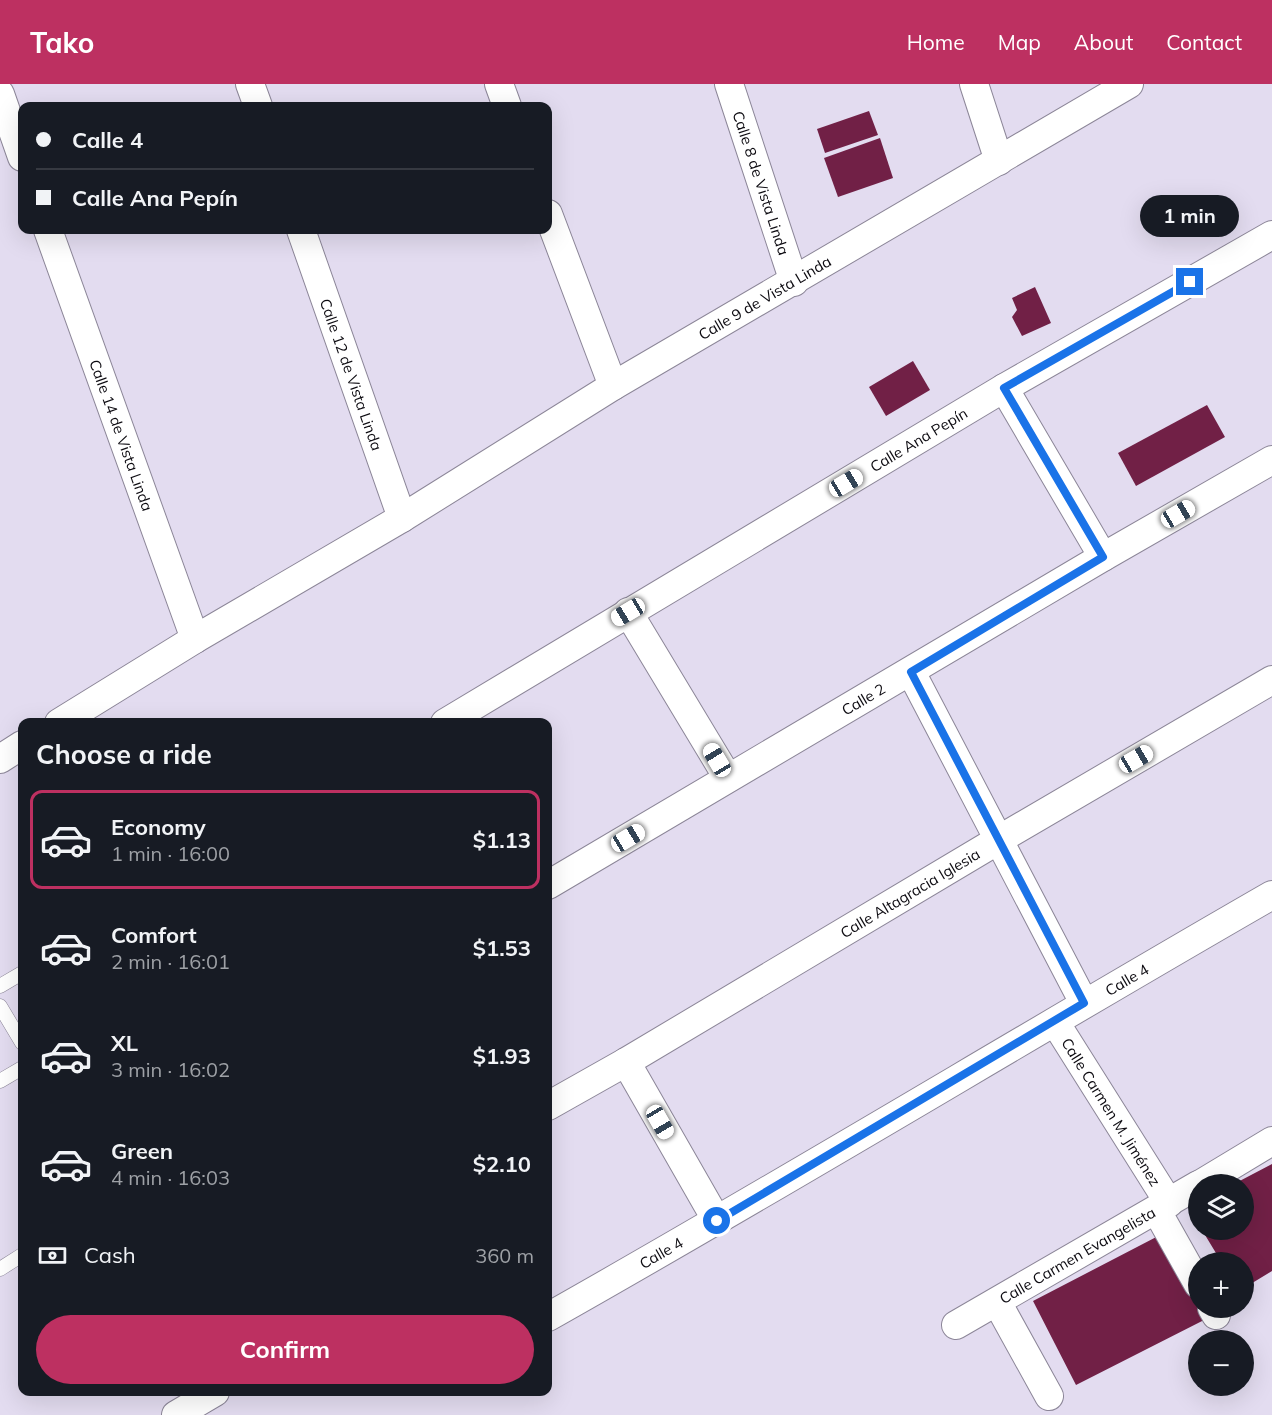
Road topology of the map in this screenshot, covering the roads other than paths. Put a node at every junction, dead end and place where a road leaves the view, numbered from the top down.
1 (250, 84) edge
2 (499, 84) edge
3 (729, 84) edge
4 (974, 84) edge
5 (1129, 84) edge
6 (0, 94) edge
7 (257, 102) edge
8 (506, 102) edge
9 (18, 146) edge
10 (999, 161) junction
11 (552, 225) edge
12 (49, 234) edge
13 (302, 234) edge
14 (1272, 235) edge
15 (794, 282) junction
16 (612, 386) junction
17 (1004, 388) junction
18 (1272, 460) edge
19 (402, 518) junction
20 (1103, 557) junction
21 (628, 612) junction
22 (195, 639) junction
23 (911, 672) junction
24 (1272, 680) edge
25 (67, 718) edge
26 (453, 718) edge
27 (18, 748) edge
28 (0, 759) edge
29 (728, 778) junction
30 (1000, 839) junction
31 (552, 883) edge
32 (1272, 895) edge
33 (18, 975) edge
34 (0, 986) edge
35 (1084, 1003) junction
36 (0, 1006) edge
37 (1055, 1022) junction
38 (18, 1036) edge
39 (626, 1062) junction
40 (18, 1070) edge
41 (0, 1081) edge
42 (552, 1104) edge
43 (1272, 1141) edge
44 (1217, 1174) edge
45 (1188, 1192) edge
46 (1163, 1207) junction
47 (717, 1221) junction
48 (18, 1258) edge
49 (1188, 1262) edge
50 (0, 1269) edge
51 (997, 1302) junction
52 (552, 1315) edge
53 (956, 1325) dead end
54 (208, 1396) edge
55 (1049, 1396) dead end
56 (176, 1415) edge

1 - 7 street
2 - 8 street
3 - 15 street, Calle 8 de Vista Linda
4 - 10 street
5 - 10 street, Calle 9 de Vista Linda
6 - 9 street
10 - 15 street, Calle 9 de Vista Linda
11 - 16 street
12 - 22 street, Calle 14 de Vista Linda
13 - 19 street, Calle 12 de Vista Linda
14 - 17 street, Calle Ana Pepín
15 - 16 street, Calle 9 de Vista Linda
16 - 19 street, Calle 9 de Vista Linda
17 - 20 street
17 - 21 street, Calle Ana Pepín
18 - 20 street, Calle 2
19 - 22 street, Calle 9 de Vista Linda
20 - 23 street, Calle 2
21 - 26 street, Calle Ana Pepín
21 - 29 street
22 - 25 street, Calle 9 de Vista Linda
23 - 29 street, Calle 2
23 - 30 street
24 - 30 street, Calle Altagracia Iglesia
27 - 28 street
29 - 31 street, Calle 2
30 - 35 street
30 - 39 street, Calle Altagracia Iglesia
32 - 35 street, Calle 4
33 - 34 lane
35 - 37 street, Calle 4
36 - 38 lane
37 - 46 street, Calle Carmen M. Jiménez
37 - 47 street, Calle 4
39 - 42 street, Calle Altagracia Iglesia
39 - 47 street
40 - 41 lane
43 - 44 street, Calle Carmen Evangelista
45 - 46 street, Calle Carmen Evangelista
46 - 49 street, Calle Carmen M. Jiménez
46 - 51 street, Calle Carmen Evangelista
47 - 52 street, Calle 4
48 - 50 lane
51 - 53 street, Calle Carmen Evangelista
51 - 55 street
54 - 56 street

